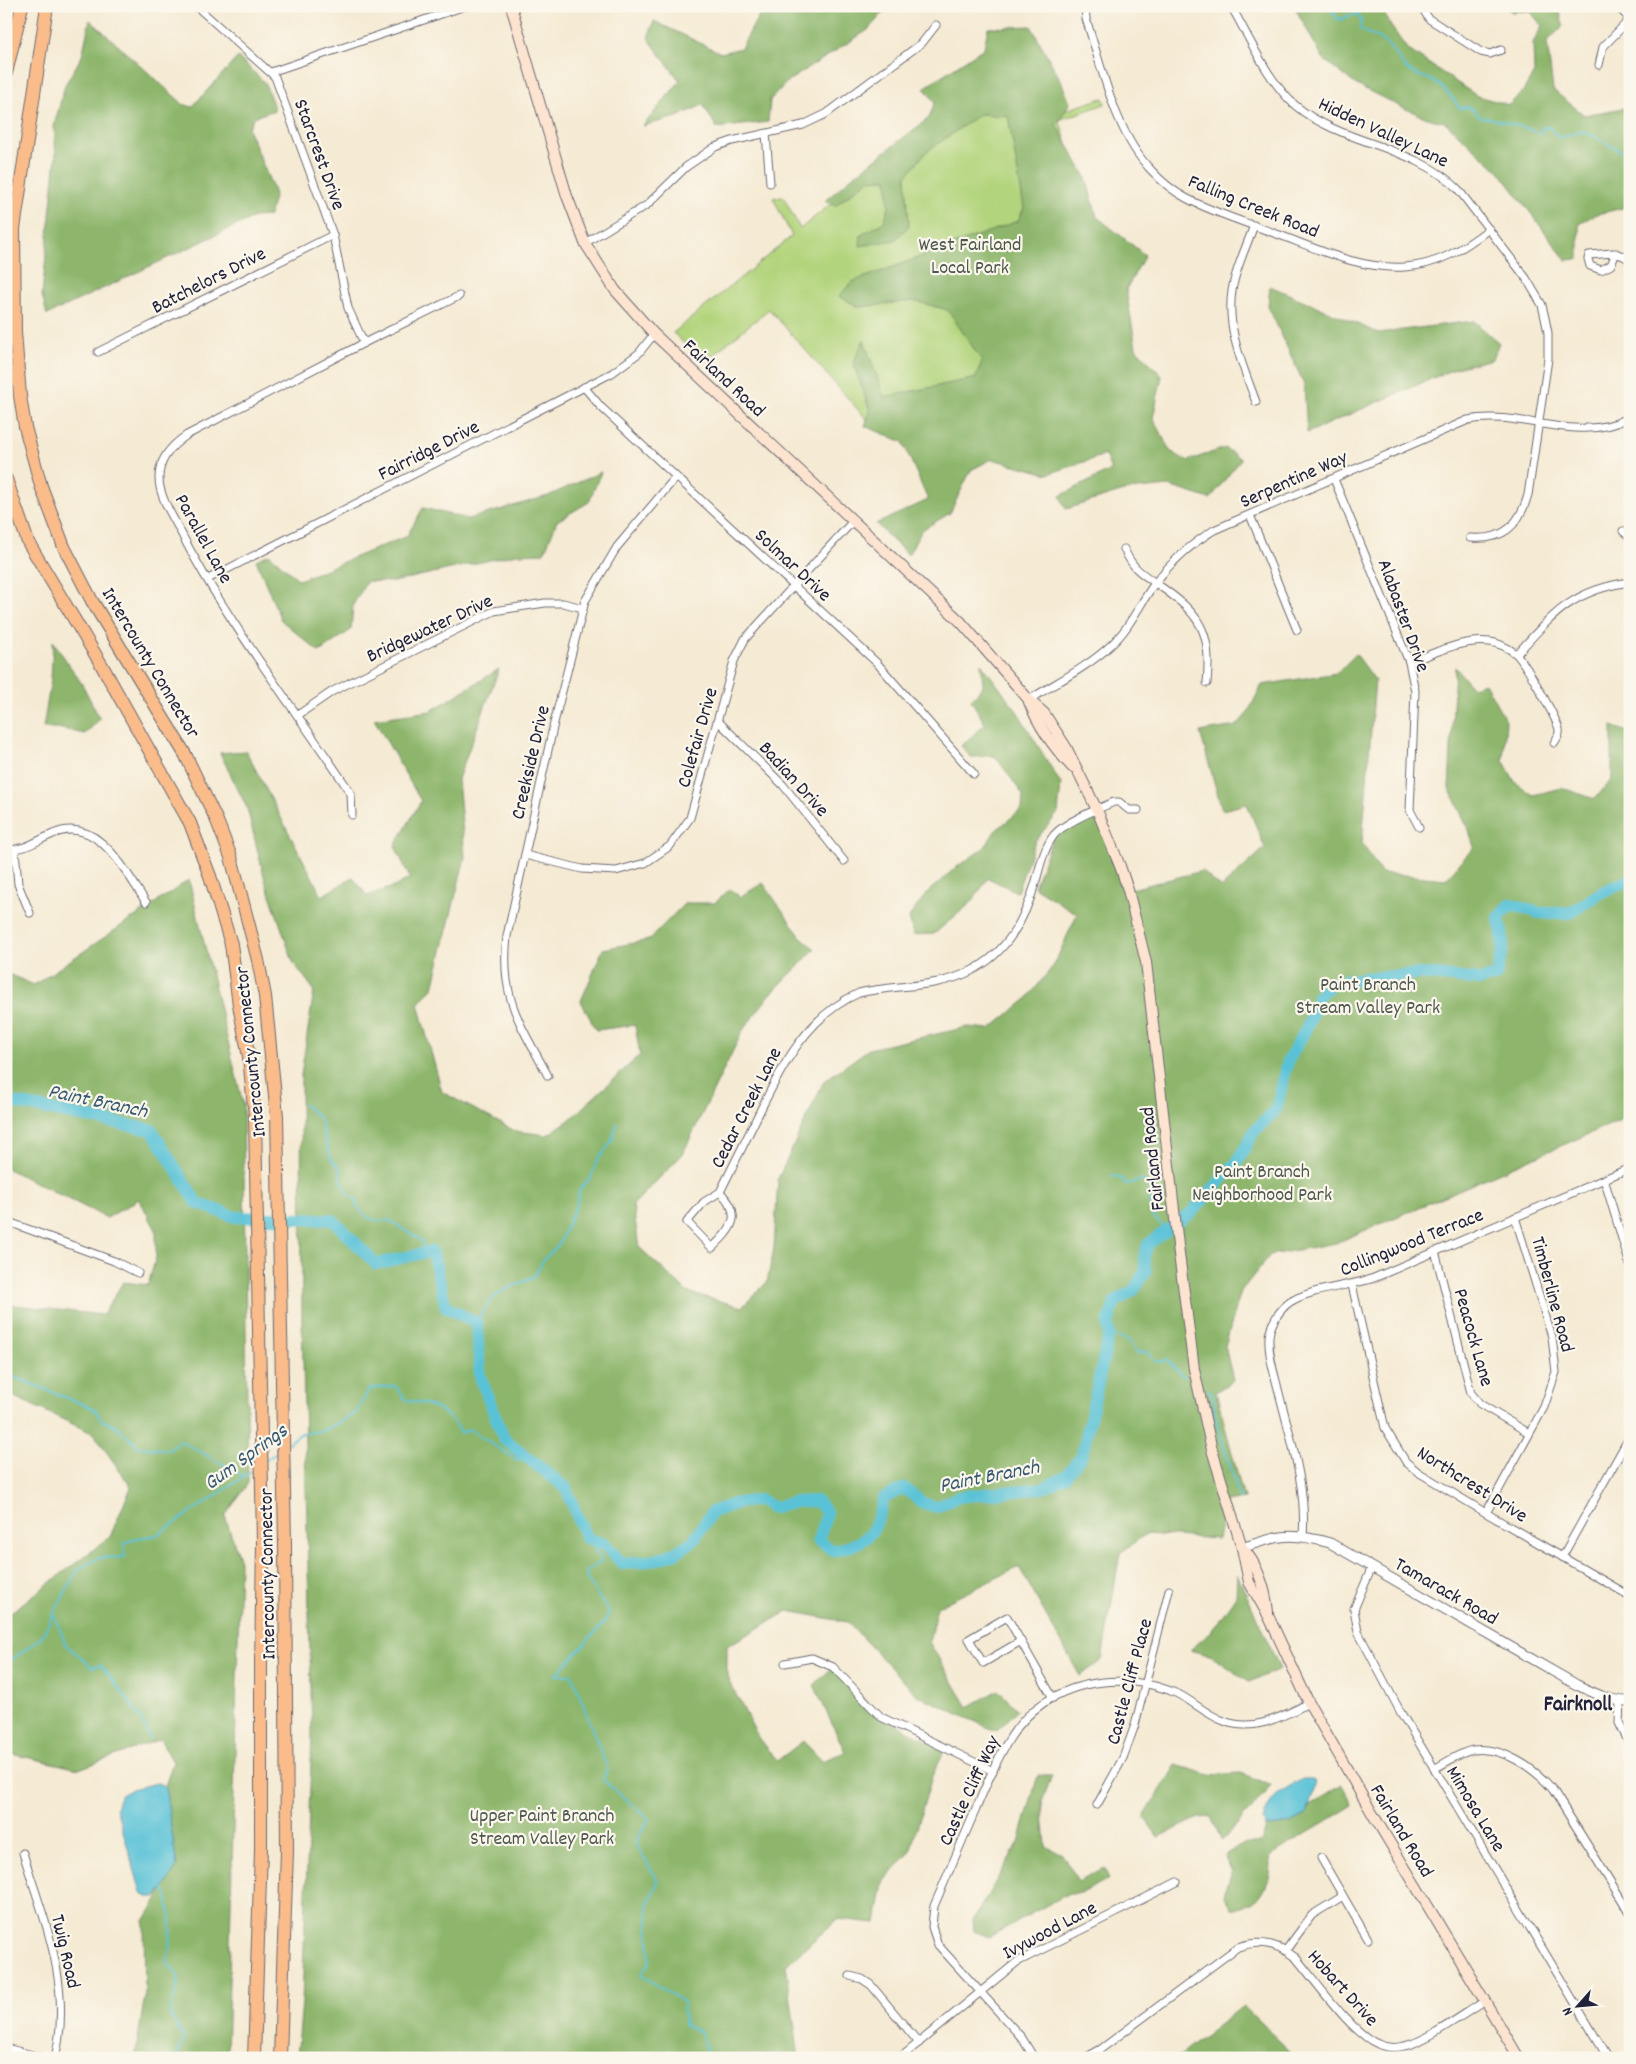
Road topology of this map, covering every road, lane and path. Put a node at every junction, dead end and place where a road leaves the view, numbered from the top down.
1 (22, 6) edge
2 (47, 6) edge
3 (196, 6) edge
4 (465, 6) edge
5 (511, 6) edge
6 (1085, 6) edge
7 (1232, 6) edge
8 (1421, 6) edge
9 (1617, 6) edge
10 (1630, 19) edge
11 (936, 25) dead end
12 (1501, 50) dead end
13 (1599, 65) dead end
14 (6, 72) edge
15 (271, 72) junction
16 (766, 134) junction
17 (770, 182) dead end
18 (1254, 226) junction
19 (1489, 229) junction
20 (332, 235) junction
21 (585, 243) junction
22 (1616, 254) dead end
23 (1630, 260) edge
24 (459, 296) dead end
25 (654, 334) junction
26 (364, 343) junction
27 (98, 352) dead end
28 (584, 387) junction
29 (1256, 402) dead end
30 (1630, 417) edge
31 (1538, 425) junction
32 (676, 477) junction
33 (1334, 478) junction
34 (6, 480) edge
35 (1250, 515) junction
36 (853, 521) junction
37 (1623, 531) dead end
38 (1630, 537) edge
39 (1470, 538) dead end
40 (1124, 548) dead end
41 (208, 579) junction
42 (1630, 582) edge
43 (1156, 583) junction
44 (794, 585) junction
45 (583, 608) junction
46 (1297, 630) dead end
47 (1517, 654) junction
48 (1409, 662) junction
49 (1207, 683) dead end
50 (1028, 700) junction
51 (298, 715) junction
52 (718, 721) junction
53 (1554, 743) dead end
54 (974, 774) dead end
55 (1097, 810) junction
56 (1138, 810) dead end
57 (352, 814) dead end
58 (1419, 827) dead end
59 (6, 850) edge
60 (15, 850) junction
61 (525, 855) junction
62 (844, 861) dead end
63 (146, 902) dead end
64 (30, 913) dead end
65 (548, 1076) dead end
66 (1630, 1168) edge
67 (1604, 1179) junction
68 (720, 1192) junction
69 (1516, 1217) junction
70 (6, 1221) edge
71 (1435, 1251) junction
72 (1630, 1265) edge
73 (138, 1273) dead end
74 (1352, 1285) junction
75 (1530, 1433) junction
76 (1630, 1436) edge
77 (1486, 1513) junction
78 (1303, 1536) junction
79 (1242, 1548) junction
80 (1562, 1557) junction
81 (1372, 1567) junction
82 (1169, 1590) dead end
83 (1630, 1596) edge
84 (1021, 1641) junction
85 (785, 1663) dead end
86 (1146, 1684) junction
87 (1053, 1698) junction
88 (1625, 1701) edge
89 (1309, 1703) junction
90 (1630, 1745) edge
91 (1434, 1769) junction
92 (993, 1770) junction
93 (1097, 1805) dead end
94 (23, 1853) dead end
95 (1321, 1858) dead end
96 (1177, 1882) dead end
97 (1343, 1896) junction
98 (1630, 1913) edge
99 (1368, 1938) dead end
100 (1286, 1950) junction
101 (850, 1976) dead end
102 (981, 1991) junction
103 (1485, 2001) junction
104 (919, 2042) junction
105 (6, 2048) edge
106 (44, 2058) edge
107 (55, 2058) edge
108 (254, 2058) edge
109 (280, 2058) edge
110 (900, 2058) edge
111 (1034, 2058) edge
112 (1085, 2058) edge
113 (1519, 2058) edge
114 (1608, 2058) edge

1 - 14 highway
2 - 109 highway, Intercounty Connector
3 - 15 street, Starcrest Drive
4 - 15 street
5 - 21 main road, Fairland Road
6 - 18 street, Falling Creek Road
7 - 19 street, Hidden Valley Lane
8 - 12 street
9 - 10 street
10 - 13 street
11 - 16 street
15 - 20 street, Starcrest Drive
16 - 17 street
16 - 21 street
18 - 19 street, Falling Creek Road
18 - 29 street
19 - 31 street, Hidden Valley Lane
20 - 26 street, Starcrest Drive
20 - 27 street, Batchelors Drive
21 - 25 main road, Fairland Road
22 - 23 street
24 - 26 street, Parallel Lane
25 - 28 street, Fairridge Drive
25 - 36 main road, Fairland Road
26 - 41 street, Parallel Lane
28 - 32 street, Solmar Drive
28 - 41 street, Fairridge Drive
30 - 31 street, Serpentine Way
31 - 33 street, Serpentine Way
31 - 39 street, Hidden Valley Lane
32 - 44 street, Solmar Drive
32 - 45 street, Creekside Drive
33 - 35 street, Serpentine Way
33 - 48 street, Alabaster Drive
34 - 108 highway, Intercounty Connector
35 - 43 street, Serpentine Way
35 - 46 street
36 - 44 street, Colefair Drive
36 - 50 main road, Fairland Road
37 - 38 street
40 - 43 street
41 - 51 street, Parallel Lane
42 - 47 street
43 - 49 street
43 - 50 street, Serpentine Way
44 - 52 street, Colefair Drive
44 - 54 street, Solmar Drive
45 - 51 street, Bridgewater Drive
45 - 61 street, Creekside Drive
47 - 48 street
47 - 53 street
48 - 58 street, Alabaster Drive
50 - 55 main road, Fairland Road
51 - 57 street, Parallel Lane
52 - 61 street, Colefair Drive
52 - 62 street, Badian Drive
55 - 56 street, Cedar Creek Lane
55 - 68 street, Cedar Creek Lane
55 - 79 main road, Fairland Road
59 - 60 street
60 - 63 street
60 - 64 street
61 - 65 street, Creekside Drive
66 - 67 street, Collingwood Terrace
67 - 69 street, Collingwood Terrace
67 - 72 street
68 - 68 street, Cedar Creek Lane
69 - 71 street, Collingwood Terrace
69 - 75 street, Timberline Road
70 - 73 street
71 - 74 street, Collingwood Terrace
71 - 75 street, Peacock Lane
74 - 77 street, Northcrest Drive
74 - 78 street, Collingwood Terrace
75 - 77 street, Timberline Road
76 - 80 street
77 - 80 street, Northcrest Drive
78 - 79 street, Tamarack Road
78 - 81 street, Tamarack Road
79 - 89 main road, Fairland Road
80 - 83 street, Northcrest Drive
81 - 88 street, Tamarack Road
81 - 91 street, Mimosa Lane
82 - 86 street, Castle Cliff Place
84 - 84 street
84 - 87 street
85 - 92 street
86 - 87 street, Castle Cliff Way
86 - 89 street, Castle Cliff Way
86 - 93 street, Castle Cliff Place
87 - 92 street, Castle Cliff Way
88 - 90 street
89 - 103 main road, Fairland Road
91 - 98 street
91 - 114 street, Mimosa Lane
92 - 102 street, Castle Cliff Way
94 - 107 street, Twig Road
95 - 97 street
96 - 102 street, Ivywood Lane
97 - 99 street
97 - 100 street
100 - 103 street, Hobart Drive
100 - 112 street, Hobart Drive
101 - 104 street
102 - 104 street, Ivywood Lane
102 - 111 street, Castle Cliff Way
103 - 113 main road, Fairland Road
104 - 110 street, Ivywood Lane
105 - 106 street

